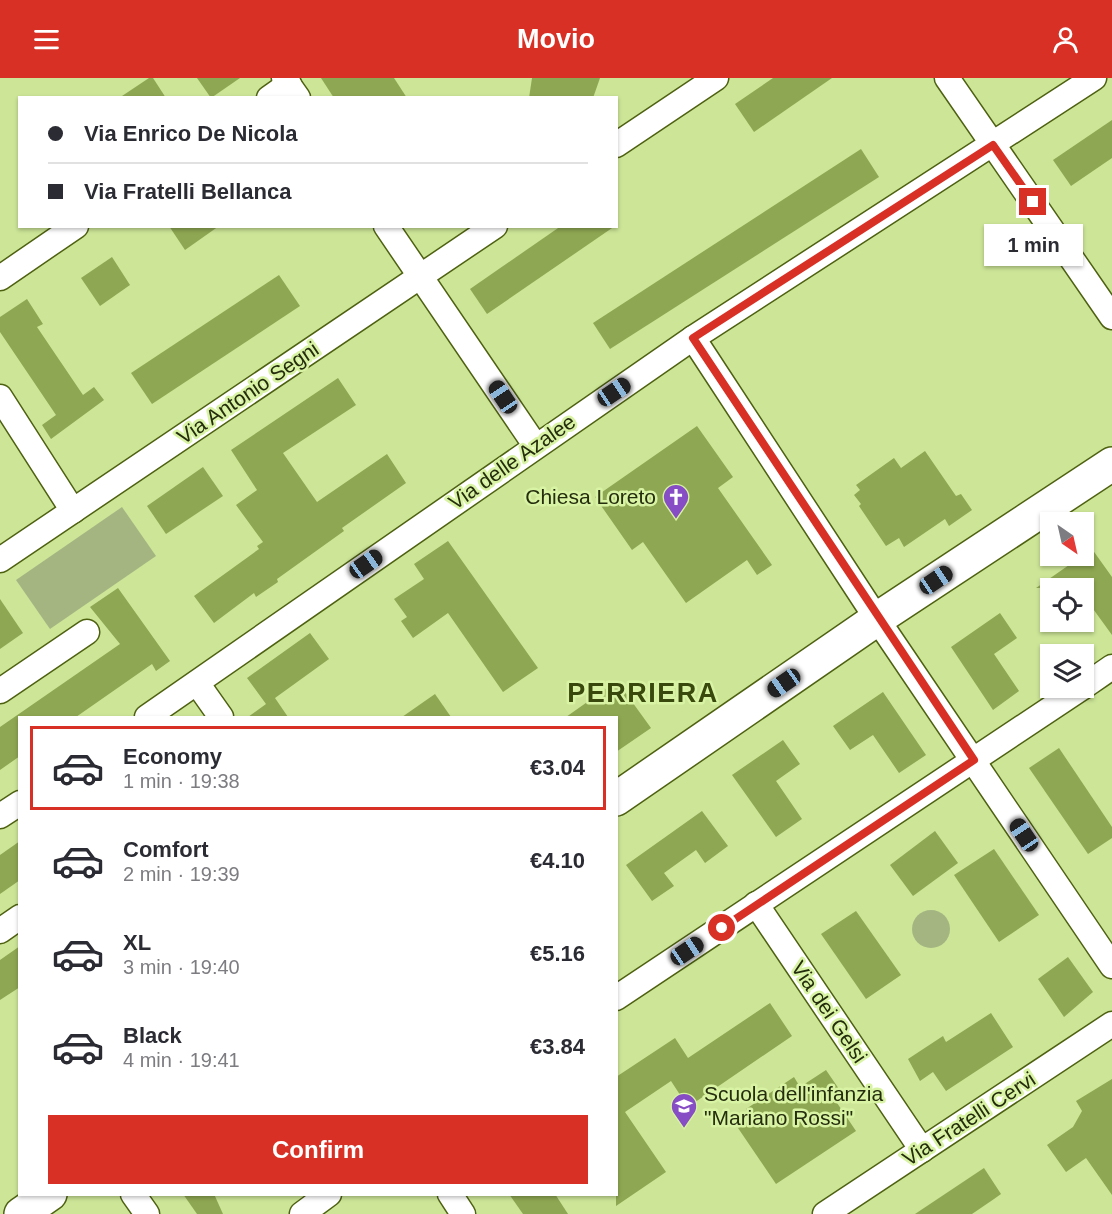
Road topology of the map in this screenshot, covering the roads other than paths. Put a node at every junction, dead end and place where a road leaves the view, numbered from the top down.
1 (716, 78) edge
2 (947, 78) edge
3 (1094, 78) edge
4 (618, 144) edge
5 (993, 145) junction
6 (73, 228) edge
7 (387, 228) edge
8 (492, 228) edge
9 (421, 277) junction
10 (0, 278) edge
11 (1112, 317) edge
12 (693, 338) junction
13 (0, 397) edge
14 (536, 445) junction
15 (1112, 464) edge
16 (73, 511) junction
17 (0, 560) edge
18 (878, 619) junction
19 (87, 632) dead end
20 (1112, 667) edge
21 (1094, 679) edge
22 (196, 683) junction
23 (0, 691) edge
24 (1067, 698) edge
25 (148, 716) edge
26 (220, 716) edge
27 (974, 760) junction
28 (618, 798) edge
29 (18, 804) edge
30 (0, 816) edge
31 (756, 904) junction
32 (18, 918) edge
33 (0, 931) edge
34 (1112, 966) edge
35 (618, 997) edge
36 (1112, 1024) edge
37 (922, 1150) junction
38 (47, 1196) edge
39 (134, 1196) edge
40 (326, 1196) edge
41 (451, 1196) edge
42 (21, 1214) edge
43 (147, 1214) edge
44 (302, 1214) edge
45 (463, 1214) edge
46 (825, 1214) edge

1 - 4 street
2 - 5 street
3 - 5 street, Via delle Azalee
5 - 11 street
5 - 12 street, Via delle Azalee
6 - 10 street
7 - 9 street
8 - 9 street, Via Antonio Segni
9 - 14 street
9 - 16 street, Via Antonio Segni
12 - 14 street, Via delle Azalee
12 - 18 street
13 - 16 street
14 - 22 street, Via delle Azalee
15 - 18 street
16 - 17 street, Via Antonio Segni
18 - 27 street
18 - 28 street
19 - 23 street
20 - 21 street
22 - 25 street, Via delle Azalee
22 - 26 street
24 - 27 street
27 - 31 street
27 - 34 street
29 - 30 street
31 - 35 street
31 - 37 street, Via dei Gelsi
32 - 33 street
36 - 37 street, Via Fratelli Cervi
37 - 46 street, Via Fratelli Cervi
38 - 42 street
39 - 43 street
40 - 44 street
41 - 45 street

